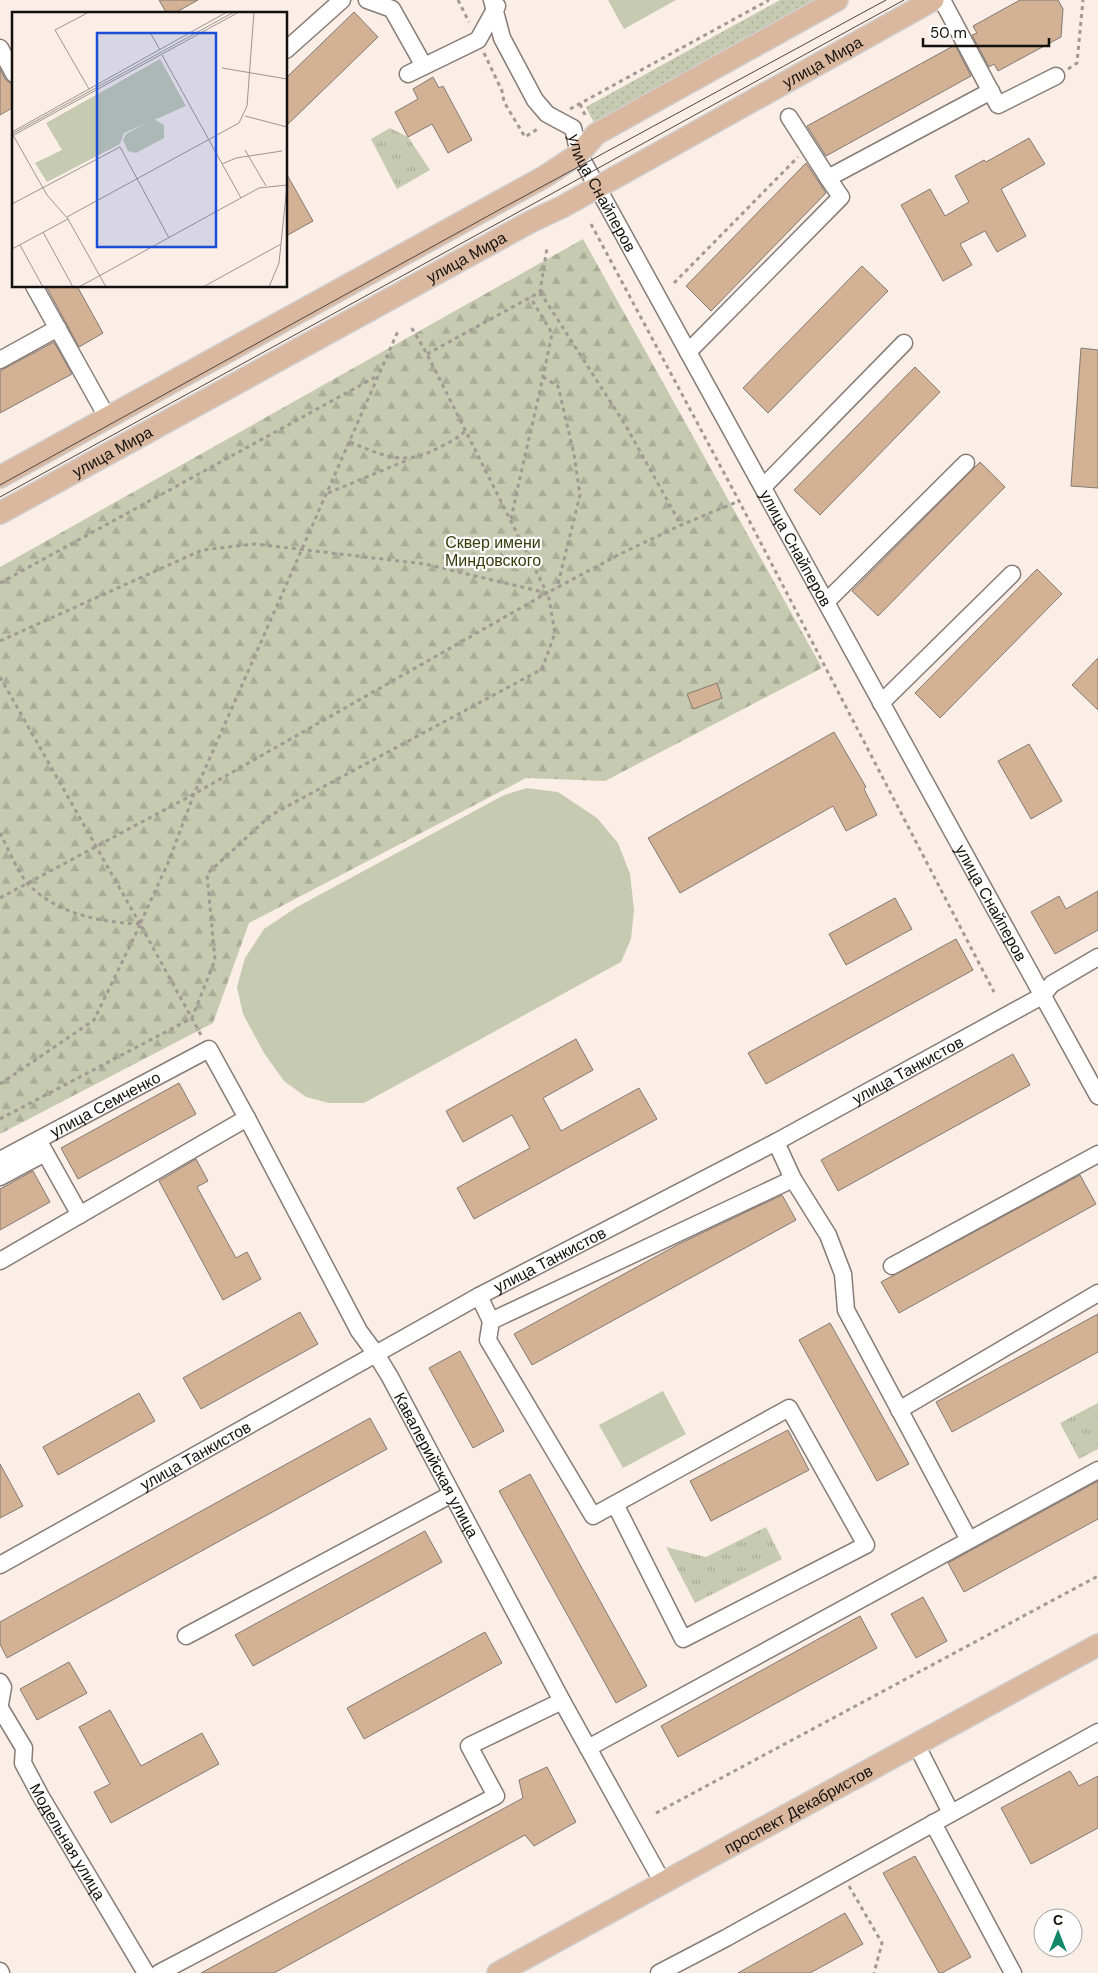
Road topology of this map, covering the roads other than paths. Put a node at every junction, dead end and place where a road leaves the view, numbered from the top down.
1 (342, 0) edge
2 (367, 0) edge
3 (837, 0) edge
4 (934, 0) edge
5 (942, 0) edge
6 (496, 3) edge
7 (389, 5) edge
8 (0, 48) edge
9 (288, 48) edge
10 (424, 66) junction
11 (12, 70) edge
12 (408, 74) dead end
13 (1056, 76) road end
14 (991, 91) junction
15 (789, 117) dead end
16 (579, 154) junction
17 (828, 178) junction
18 (597, 187) junction
19 (35, 288) edge
20 (58, 328) junction
21 (904, 343) dead end
22 (688, 352) junction
23 (0, 360) edge
24 (107, 416) junction
25 (966, 463) dead end
26 (0, 477) edge
27 (762, 487) junction
28 (0, 514) edge
29 (1012, 574) dead end
30 (826, 602) junction
31 (881, 703) junction
32 (1098, 957) edge
33 (1042, 996) junction
34 (209, 1049) joint
35 (1098, 1096) edge
36 (247, 1118) junction
37 (776, 1142) junction
38 (42, 1146) junction
39 (1098, 1154) edge
40 (0, 1160) edge
41 (0, 1177) edge
42 (793, 1179) junction
43 (80, 1214) junction
44 (0, 1261) edge
45 (892, 1266) dead end
46 (1098, 1293) edge
47 (479, 1296) junction
48 (491, 1321) junction
49 (376, 1354) junction
50 (899, 1410) junction
51 (1098, 1470) edge
52 (452, 1494) junction
53 (615, 1504) junction
54 (969, 1540) junction
55 (0, 1565) edge
56 (186, 1636) dead end
57 (1098, 1645) edge
58 (0, 1682) edge
59 (562, 1701) junction
60 (0, 1704) edge
61 (0, 1708) edge
62 (1098, 1732) edge
63 (916, 1744) junction
64 (588, 1748) junction
65 (951, 1813) junction
66 (933, 1823) junction
67 (663, 1883) junction
68 (146, 1973) edge
69 (159, 1973) edge
70 (498, 1973) edge
71 (659, 1973) edge
72 (1014, 1973) edge

1 - 9 street
2 - 7 street
3 - 16 main road, улица Мира
4 - 18 main road, улица Мира
5 - 14 street
6 - 10 street
6 - 16 street, улица Снайперов
7 - 10 street
8 - 11 street
10 - 12 street
13 - 14 street
14 - 17 street
15 - 17 street
16 - 18 street, улица Снайперов
16 - 24 main road, улица Мира
17 - 22 street
18 - 22 street, улица Снайперов
18 - 28 main road, улица Мира
19 - 20 street
20 - 23 street
20 - 24 street
21 - 27 street
22 - 27 street, улица Снайперов
24 - 26 main road, улица Мира
25 - 30 street
27 - 30 street, улица Снайперов
29 - 31 street
30 - 31 street, улица Снайперов
31 - 33 street, улица Снайперов
32 - 33 street, улица Танкистов
33 - 35 street, улица Снайперов
33 - 37 street, улица Танкистов
34 - 36 street, Кавалерийская улица
34 - 38 street, улица Семченко
36 - 43 street
36 - 49 street, Кавалерийская улица
37 - 42 street
37 - 47 street, улица Танкистов
38 - 40 street, улица Семченко
38 - 41 street
38 - 43 street
39 - 45 street
42 - 48 street
42 - 50 street
43 - 44 street
46 - 50 street
47 - 48 street
47 - 49 street, улица Танкистов
48 - 53 street
49 - 52 street, Кавалерийская улица
49 - 55 street, улица Танкистов
50 - 54 street
51 - 54 street
52 - 56 street
52 - 59 street, Кавалерийская улица
53 - 53 street
54 - 64 street
57 - 63 main road, проспект Декабристов
58 - 60 street
59 - 64 street, Кавалерийская улица
59 - 69 street
61 - 68 street, Модельная улица
62 - 65 street
63 - 65 street
63 - 67 main road, проспект Декабристов
64 - 67 street, Кавалерийская улица
65 - 66 street
66 - 71 street
66 - 72 street
67 - 70 main road, проспект Декабристов

